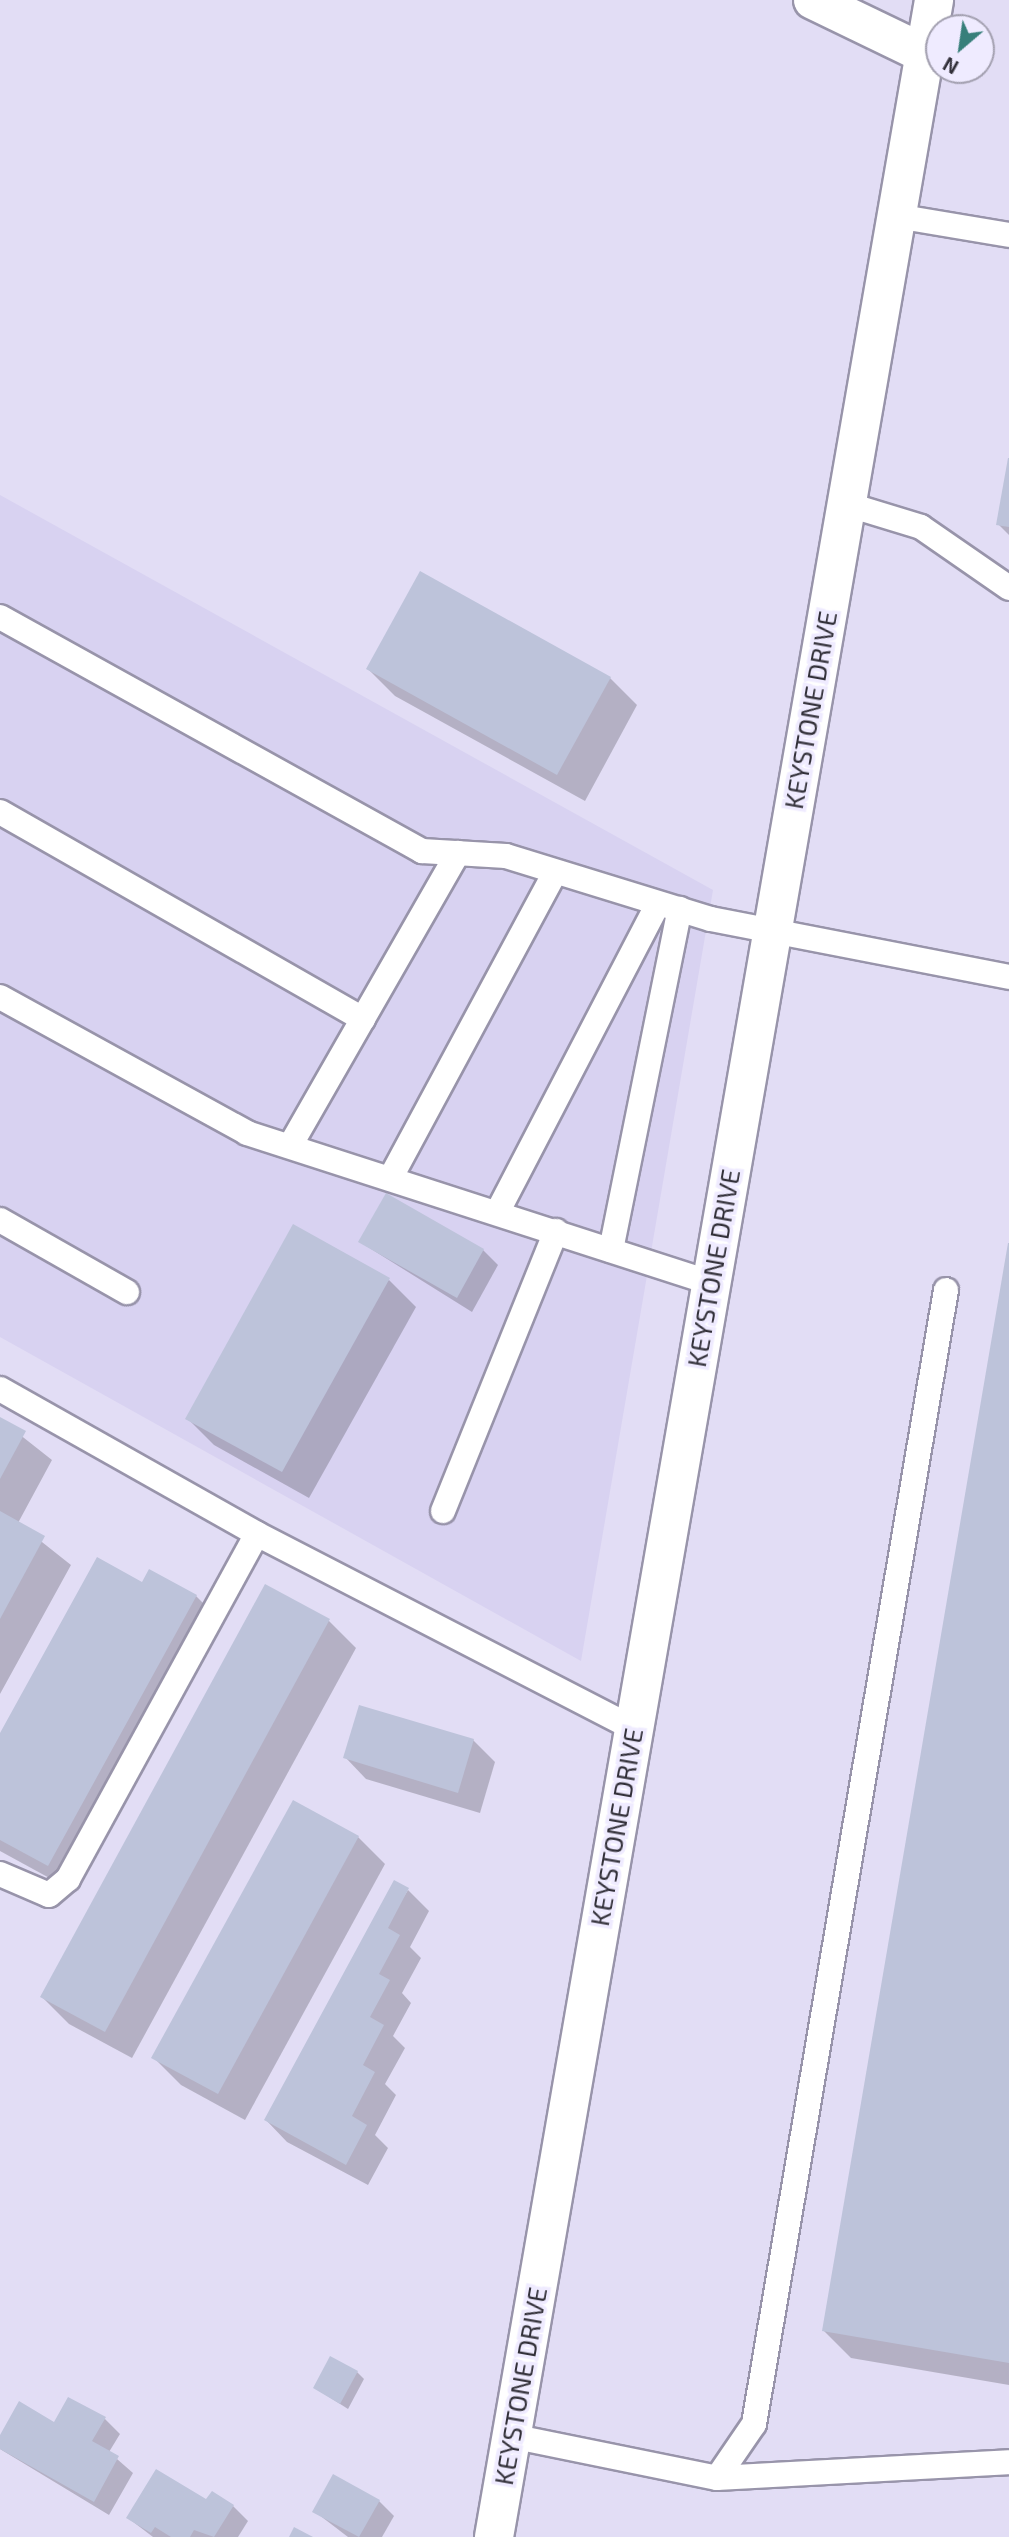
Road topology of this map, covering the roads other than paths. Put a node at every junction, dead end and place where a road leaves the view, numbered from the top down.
1 (813, 0) edge
2 (925, 54) joint
3 (897, 216) junction
4 (1009, 235) edge
5 (846, 504) junction
6 (1009, 588) edge
7 (0, 617) edge
8 (0, 812) edge
9 (458, 853) junction
10 (555, 872) junction
11 (669, 907) junction
12 (772, 930) junction
13 (1009, 977) edge
14 (0, 997) edge
15 (363, 1019) junction
16 (290, 1146) junction
17 (391, 1177) junction
18 (498, 1211) junction
19 (0, 1220) edge
20 (556, 1231) junction
21 (611, 1250) junction
22 (711, 1283) junction
23 (946, 1290) dead end
24 (127, 1292) dead end
25 (0, 1389) edge
26 (443, 1511) dead end
27 (257, 1534) junction
28 (633, 1728) junction
29 (0, 1874) edge
30 (511, 2436) junction
31 (1009, 2462) edge
32 (717, 2478) junction
33 (494, 2537) edge

1 - 2 street
2 - 3 street, KEYSTONE DRIVE
3 - 4 lane
3 - 5 street, KEYSTONE DRIVE
5 - 6 lane
5 - 12 street, KEYSTONE DRIVE
7 - 9 lane
8 - 15 lane
9 - 10 lane
9 - 15 lane
10 - 11 lane
10 - 17 lane
11 - 12 lane
11 - 18 lane
11 - 21 lane
12 - 13 lane
12 - 22 street, KEYSTONE DRIVE
14 - 16 lane
15 - 16 lane
16 - 17 lane
17 - 18 lane
18 - 20 lane
19 - 24 lane
20 - 21 lane
20 - 26 lane
21 - 22 lane
22 - 28 street, KEYSTONE DRIVE
23 - 32 lane
25 - 27 lane
27 - 28 lane
27 - 29 lane
28 - 30 street, KEYSTONE DRIVE
30 - 32 lane
30 - 33 street, KEYSTONE DRIVE
31 - 32 lane

